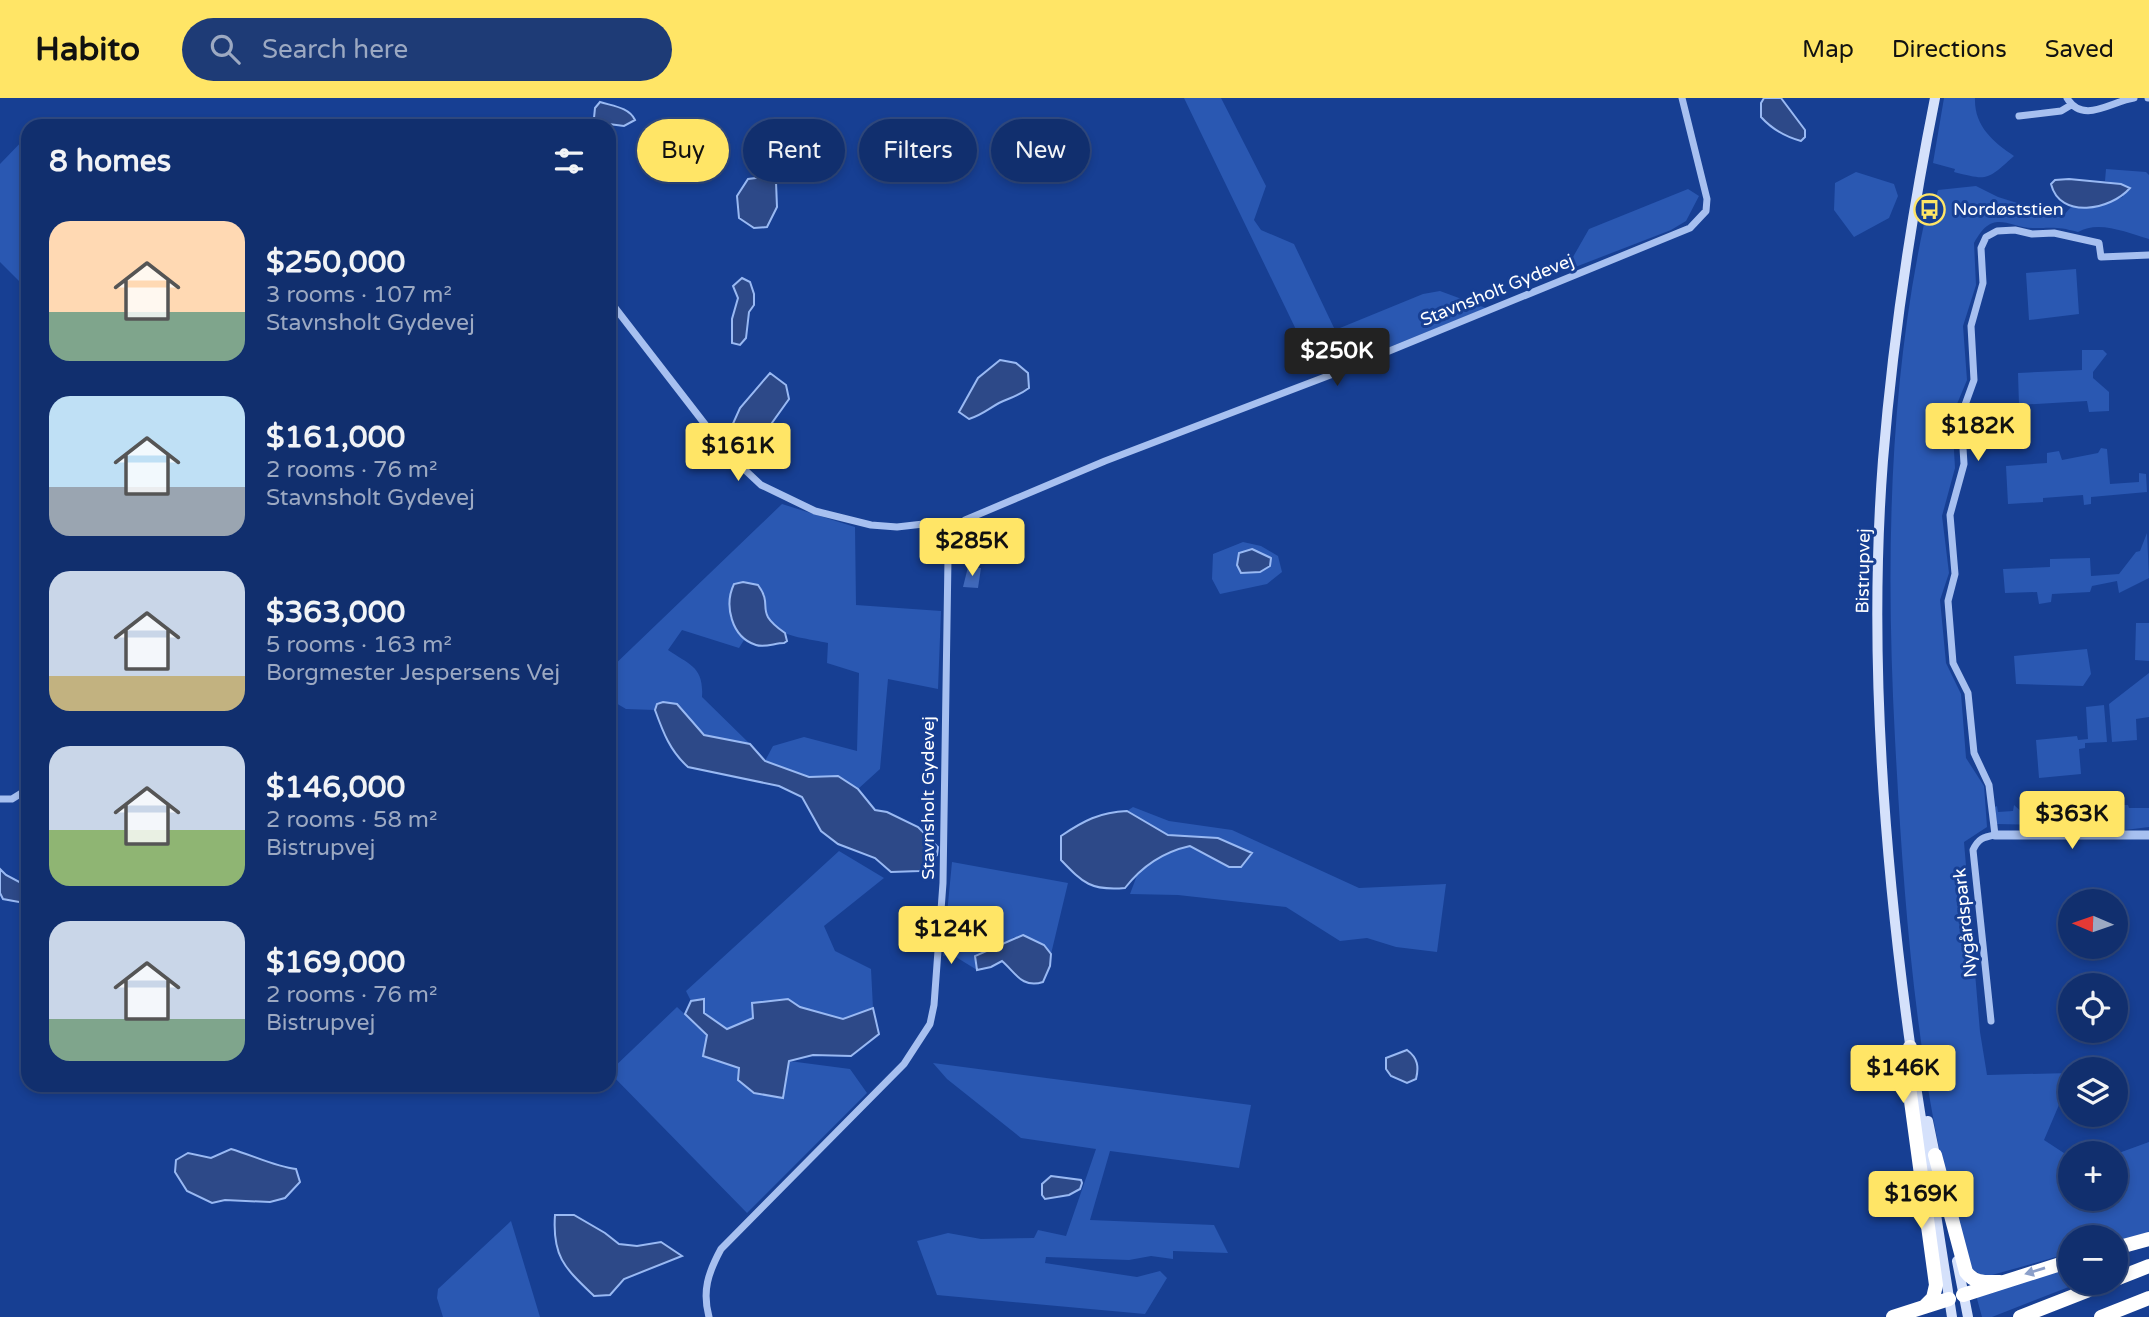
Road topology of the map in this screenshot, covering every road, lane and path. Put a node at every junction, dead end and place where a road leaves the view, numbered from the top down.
1 (1682, 98) edge
2 (1935, 98) edge
3 (2134, 98) edge
4 (2069, 101) edge
5 (2019, 116) dead end
6 (2149, 255) edge
7 (616, 308) edge
8 (954, 528) junction
9 (21, 793) edge
10 (0, 799) edge
11 (1995, 835) junction
12 (2149, 835) edge
13 (1991, 1021) dead end
14 (1910, 1046) junction
15 (1935, 1155) junction
16 (2149, 1239) edge
17 (2128, 1245) edge
18 (2058, 1265) edge
19 (2149, 1266) edge
20 (2128, 1274) edge
21 (2000, 1282) junction
22 (2076, 1295) edge
23 (1956, 1297) junction
24 (2149, 1298) edge
25 (1925, 1306) junction
26 (709, 1317) edge
27 (1893, 1317) edge
28 (1952, 1317) edge
29 (1968, 1317) edge
30 (2020, 1317) edge
31 (2101, 1317) edge

1 - 8 street, Stavnsholt Gydevej
2 - 14 main road, Bistrupvej
3 - 4 street
4 - 5 street
6 - 11 street
7 - 8 street
8 - 26 street, Stavnsholt Gydevej
9 - 10 street
11 - 12 street
11 - 13 street, Nygårdspark
14 - 15 main road, Bistrupvej
14 - 23 main road, Bistrupvej
14 - 25 highway
15 - 21 highway
15 - 23 main road, Bistrupvej
16 - 17 highway
18 -> 21 highway
19 - 20 highway
21 - 23 highway
22 - 30 highway
23 - 25 highway
23 - 28 main road, Bistrupvej
23 - 29 main road, Bistrupvej
24 - 31 highway
25 - 27 highway

